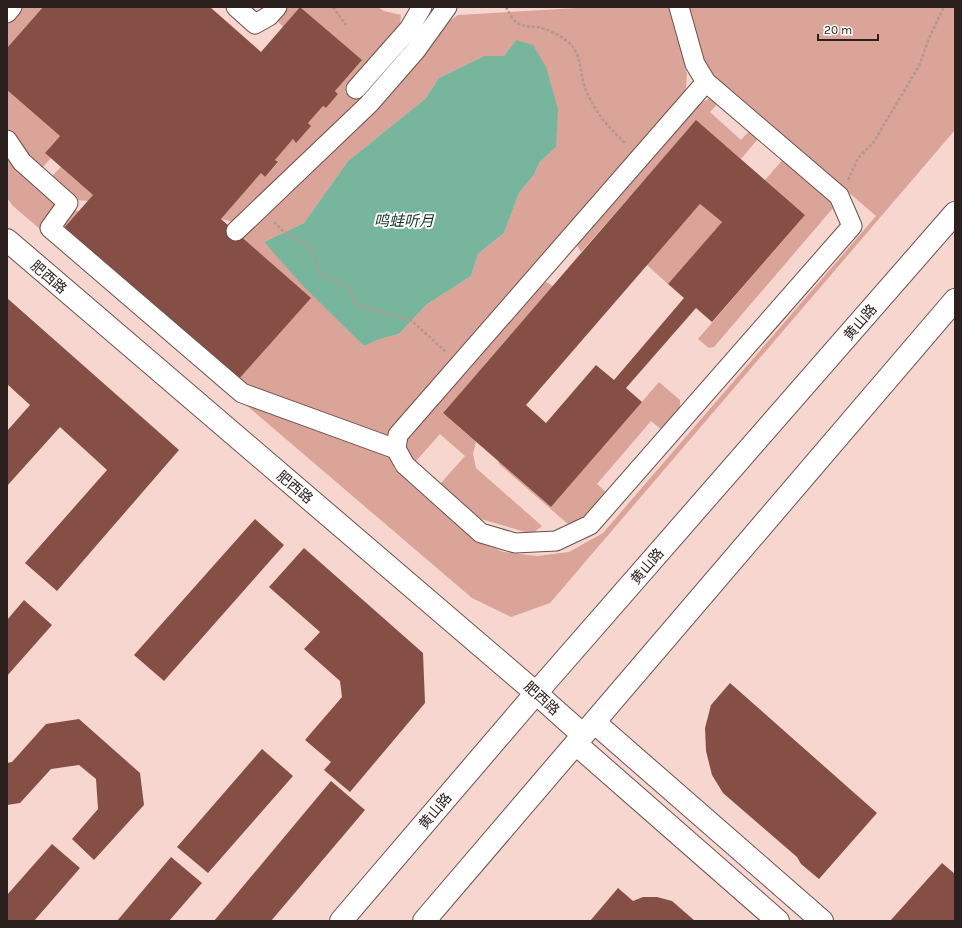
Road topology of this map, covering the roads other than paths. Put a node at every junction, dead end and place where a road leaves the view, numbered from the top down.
1 (12, 7) edge
2 (236, 7) edge
3 (277, 7) edge
4 (422, 7) edge
5 (447, 7) edge
6 (679, 7) edge
7 (7, 13) edge
8 (706, 82) junction
9 (356, 89) dead end
10 (7, 140) edge
11 (955, 213) edge
12 (236, 230) dead end
13 (7, 240) edge
14 (955, 300) edge
15 (396, 449) junction
16 (536, 693) junction
17 (584, 734) junction
18 (341, 921) edge
19 (424, 921) edge
20 (778, 921) edge
21 (822, 921) edge

1 - 7 lane
2 - 3 lane
4 - 9 lane
5 - 12 lane
6 - 8 lane
8 - 15 lane
8 - 15 lane
10 - 15 lane
11 - 16 main road, 黄山路
13 - 16 main road, 肥西路
14 - 17 main road
16 - 17 main road, 肥西路
16 - 18 main road, 黄山路
17 - 19 main road
17 - 20 main road, 肥西路
17 - 21 main road, 肥西路

